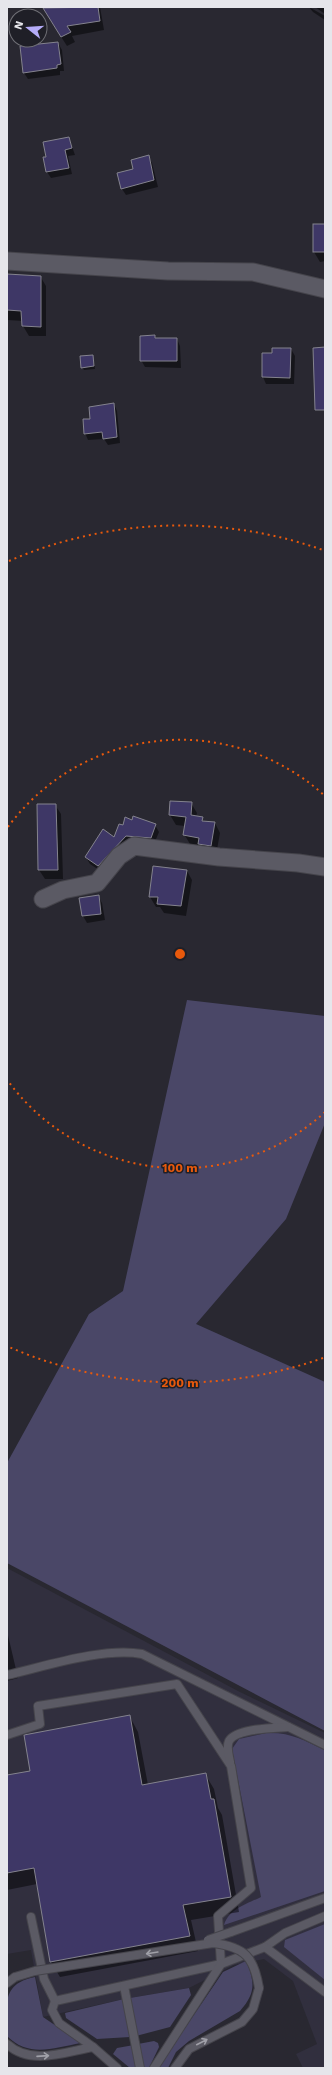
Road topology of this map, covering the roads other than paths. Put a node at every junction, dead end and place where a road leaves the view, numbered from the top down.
1 (7, 261) edge
2 (325, 289) edge
3 (325, 867) edge
4 (43, 899) dead end
5 (7, 1675) edge
6 (289, 1727) junction
7 (7, 1735) edge
8 (325, 1745) edge
9 (230, 1766) junction
10 (325, 1898) edge
11 (31, 1916) dead end
12 (325, 1916) edge
13 (191, 1946) junction
14 (264, 1947) junction
15 (221, 1964) junction
16 (7, 1983) edge
17 (124, 1986) junction
18 (325, 1992) edge
19 (55, 2001) junction
20 (7, 2044) edge
21 (94, 2047) junction
22 (117, 2068) edge
23 (140, 2068) edge
24 (154, 2068) edge
25 (174, 2068) edge

1 - 2 street
3 - 4 street
5 - 6 lane
6 - 8 lane
6 - 9 lane
7 - 9 lane
9 - 15 lane
10 - 13 lane, bridge
11 - 19 lane
12 - 14 lane
13 -> 16 lane, bridge
25 -> 13 lane, bridge
14 - 15 lane
14 - 18 lane
15 - 17 lane
15 - 24 lane
17 - 19 lane
17 - 23 lane
19 - 21 lane
20 -> 21 lane
21 - 22 lane

